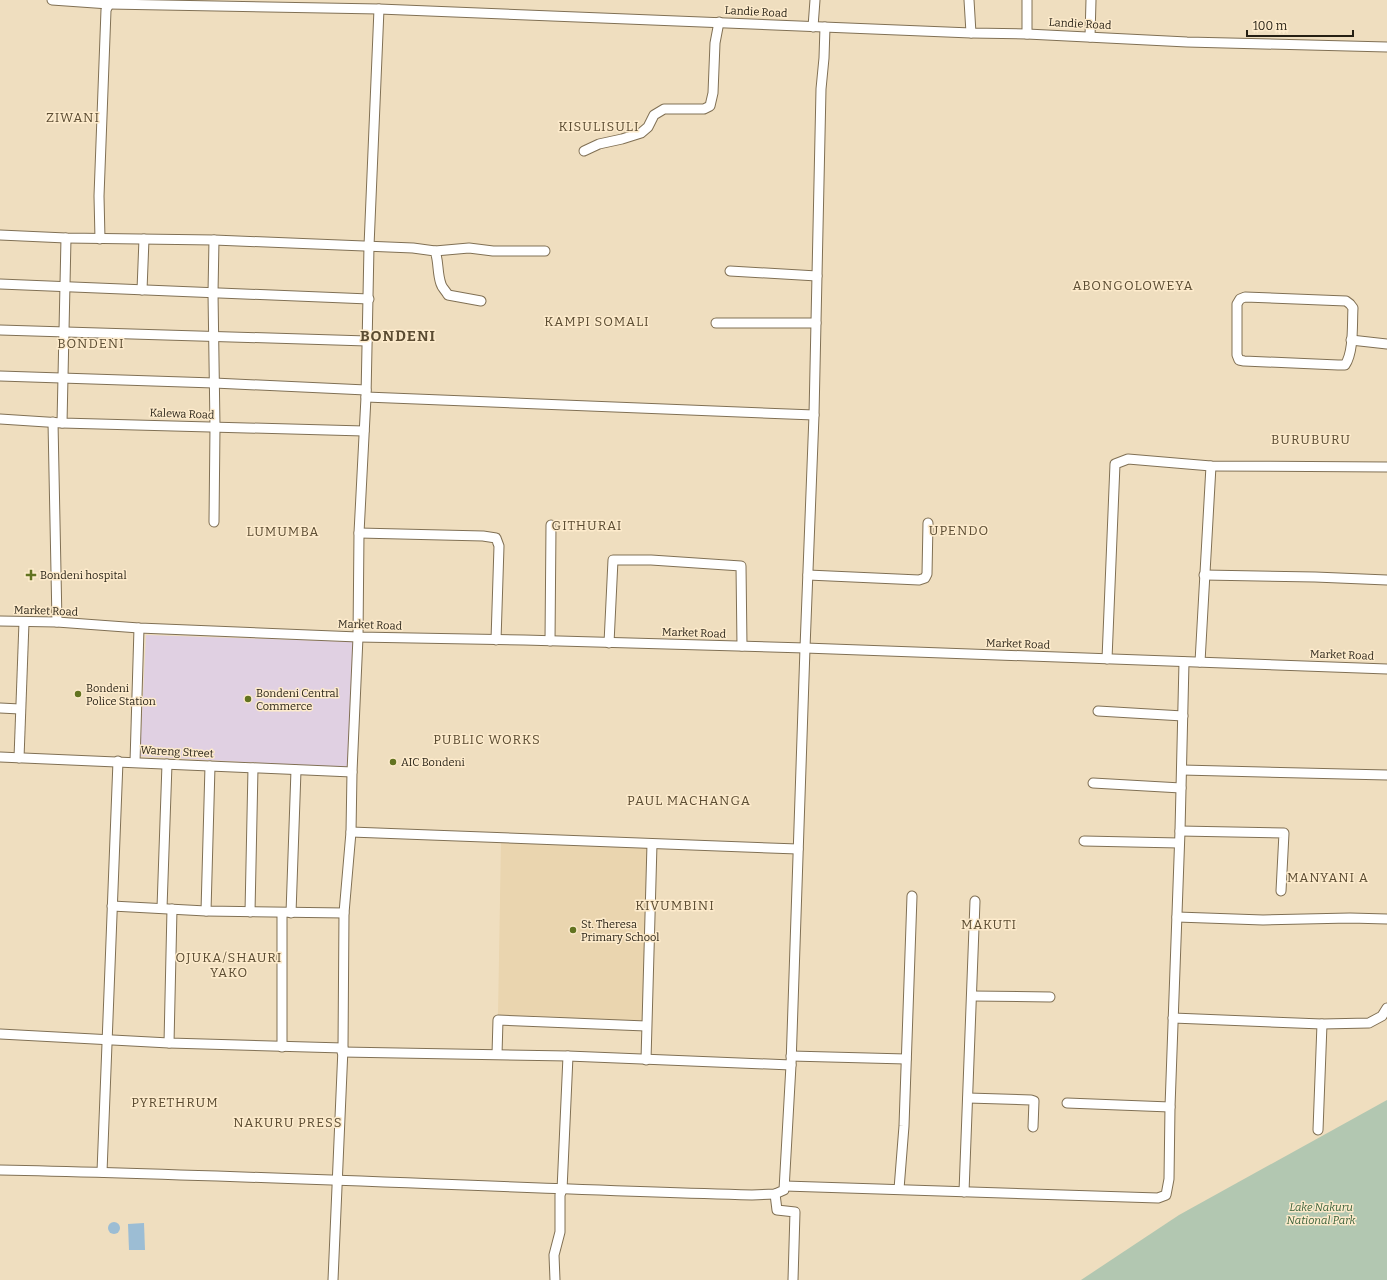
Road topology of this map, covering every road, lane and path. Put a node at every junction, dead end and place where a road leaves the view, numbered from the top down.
1 (52, 0) edge
2 (815, 0) edge
3 (968, 0) edge
4 (1027, 0) edge
5 (1091, 0) edge
6 (109, 4) junction
7 (379, 9) junction
8 (719, 22) junction
9 (813, 27) junction
10 (825, 27) junction
11 (971, 33) junction
12 (1027, 34) junction
13 (1090, 36) junction
14 (1387, 47) edge
15 (584, 151) dead end
16 (0, 235) edge
17 (66, 238) junction
18 (100, 239) junction
19 (144, 239) junction
20 (214, 240) junction
21 (369, 246) junction
22 (435, 251) junction
23 (545, 251) dead end
24 (730, 270) dead end
25 (817, 276) junction
26 (0, 284) edge
27 (66, 286) junction
28 (142, 290) junction
29 (213, 293) junction
30 (369, 299) junction
31 (481, 301) dead end
32 (716, 323) dead end
33 (816, 323) junction
34 (0, 330) edge
35 (64, 332) junction
36 (213, 337) junction
37 (1351, 340) junction
38 (367, 341) junction
39 (1387, 344) edge
40 (0, 376) edge
41 (63, 377) junction
42 (214, 383) junction
43 (366, 394) junction
44 (814, 415) junction
45 (0, 419) edge
46 (58, 423) junction
47 (215, 427) junction
48 (364, 431) junction
49 (1211, 466) junction
50 (1387, 467) edge
51 (214, 522) dead end
52 (928, 524) dead end
53 (551, 525) dead end
54 (359, 533) junction
55 (808, 575) junction
56 (1204, 576) junction
57 (1387, 580) edge
58 (0, 621) edge
59 (24, 622) junction
60 (57, 622) junction
61 (140, 628) junction
62 (358, 637) junction
63 (496, 640) junction
64 (550, 641) junction
65 (609, 643) junction
66 (742, 646) junction
67 (804, 648) junction
68 (1107, 659) junction
69 (1184, 662) junction
70 (1200, 662) junction
71 (1387, 669) edge
72 (0, 708) edge
73 (20, 709) junction
74 (1098, 711) dead end
75 (1183, 716) junction
76 (0, 757) edge
77 (19, 758) junction
78 (118, 762) junction
79 (135, 762) junction
80 (167, 764) junction
81 (210, 766) junction
82 (253, 768) junction
83 (296, 770) junction
84 (1182, 770) junction
85 (352, 772) junction
86 (1387, 775) edge
87 (1093, 783) dead end
88 (1181, 788) junction
89 (1180, 831) junction
90 (351, 832) junction
91 (1084, 841) dead end
92 (1180, 843) junction
93 (652, 844) junction
94 (798, 849) junction
95 (1281, 891) dead end
96 (912, 896) dead end
97 (975, 901) dead end
98 (112, 906) junction
99 (167, 909) junction
100 (206, 910) junction
101 (250, 912) junction
102 (282, 913) junction
103 (291, 913) junction
104 (344, 913) junction
105 (1176, 917) junction
106 (1387, 919) edge
107 (972, 996) junction
108 (1050, 997) dead end
109 (1387, 1008) edge
110 (1173, 1018) junction
111 (1322, 1024) junction
112 (646, 1026) junction
113 (0, 1034) edge
114 (108, 1039) junction
115 (169, 1043) junction
116 (282, 1047) junction
117 (342, 1050) junction
118 (497, 1054) junction
119 (568, 1056) junction
120 (906, 1059) junction
121 (646, 1060) junction
122 (791, 1060) junction
123 (968, 1098) junction
124 (1067, 1102) dead end
125 (1170, 1107) junction
126 (1033, 1127) dead end
127 (1318, 1130) dead end
128 (0, 1170) edge
129 (102, 1172) junction
130 (336, 1181) junction
131 (785, 1186) junction
132 (899, 1189) junction
133 (964, 1192) junction
134 (561, 1195) junction
135 (776, 1202) junction
136 (333, 1280) edge
137 (555, 1280) edge
138 (793, 1280) edge

1 - 6 street, Landie Road
2 - 9 street
3 - 11 street
4 - 12 street
5 - 13 street
6 - 7 street, Landie Road
6 - 18 street
7 - 8 street, Landie Road
7 - 21 street
8 - 9 street, Landie Road
8 - 15 street
9 - 10 street, Landie Road
10 - 11 street, Landie Road
10 - 25 street
11 - 12 street, Landie Road
12 - 13 street, Landie Road
13 - 14 street, Landie Road
16 - 17 street
17 - 18 street
17 - 27 street
18 - 19 street
19 - 20 street
19 - 28 street
20 - 21 street
20 - 29 street
21 - 22 street
21 - 30 street
22 - 23 street
22 - 31 street
24 - 25 street
25 - 33 street
26 - 27 street
27 - 28 street
27 - 35 street
28 - 29 street
29 - 30 street
29 - 36 street
30 - 38 street
32 - 33 street
33 - 44 street
34 - 35 street
35 - 36 street
35 - 41 street
36 - 38 street
36 - 42 street
37 - 37 street
37 - 39 street
38 - 43 street
40 - 41 street
41 - 42 street
41 - 46 street
42 - 43 street
42 - 47 street
43 - 44 street
43 - 48 street
44 - 55 street
45 - 46 street, Kalewa Road
46 - 47 street, Kalewa Road
46 - 60 street
47 - 48 street, Kalewa Road
47 - 51 street
48 - 54 street
49 - 50 street
49 - 56 street
49 - 68 street
52 - 55 street
53 - 64 street
54 - 62 street
54 - 63 street
55 - 67 street
56 - 57 street
56 - 70 street
58 - 59 street, Market Road
59 - 60 street, Market Road
59 - 73 street
60 - 61 street, Market Road
61 - 62 street, Market Road
61 - 79 street
62 - 63 street, Market Road
62 - 85 street
63 - 64 street, Market Road
64 - 65 street, Market Road
65 - 66 street, Market Road
65 - 66 street
66 - 67 street, Market Road
67 - 68 street, Market Road
67 - 94 street
68 - 69 street, Market Road
69 - 70 street, Market Road
69 - 75 street
70 - 71 street, Market Road
72 - 73 street
73 - 77 street
74 - 75 street
75 - 84 street
76 - 77 street, Wareng Street
77 - 78 street, Wareng Street
78 - 79 street, Wareng Street
78 - 98 street
79 - 80 street, Wareng Street
80 - 81 street, Wareng Street
80 - 99 street
81 - 82 street, Wareng Street
81 - 100 street
82 - 83 street, Wareng Street
82 - 101 street
83 - 85 street, Wareng Street
83 - 103 street
84 - 86 street
84 - 88 street
85 - 90 street
87 - 88 street
88 - 89 street
89 - 92 street
89 - 95 street
90 - 93 street
90 - 104 street
91 - 92 street
92 - 105 street
93 - 94 street
93 - 112 street
94 - 122 street
96 - 120 street
97 - 107 street
98 - 99 street
98 - 114 street
99 - 100 street
99 - 115 street
100 - 101 street
101 - 102 street
102 - 103 street
102 - 116 street
103 - 104 street
104 - 117 street
105 - 106 street
105 - 110 street
107 - 108 street
107 - 123 street
109 - 111 street
110 - 111 street
110 - 125 street
111 - 127 street
112 - 118 street
112 - 121 street
113 - 114 street
114 - 115 street
114 - 129 street
115 - 116 street
116 - 117 street
117 - 118 street
117 - 130 street
118 - 119 street
119 - 121 street
119 - 134 street
120 - 122 street
120 - 132 street
121 - 122 street
122 - 131 street
123 - 126 street
123 - 133 street
124 - 125 street
125 - 133 street
128 - 129 street
129 - 130 street
130 - 134 street
130 - 136 street
131 - 132 street
131 - 135 street
132 - 133 street
134 - 135 street
134 - 137 street
135 - 138 street

